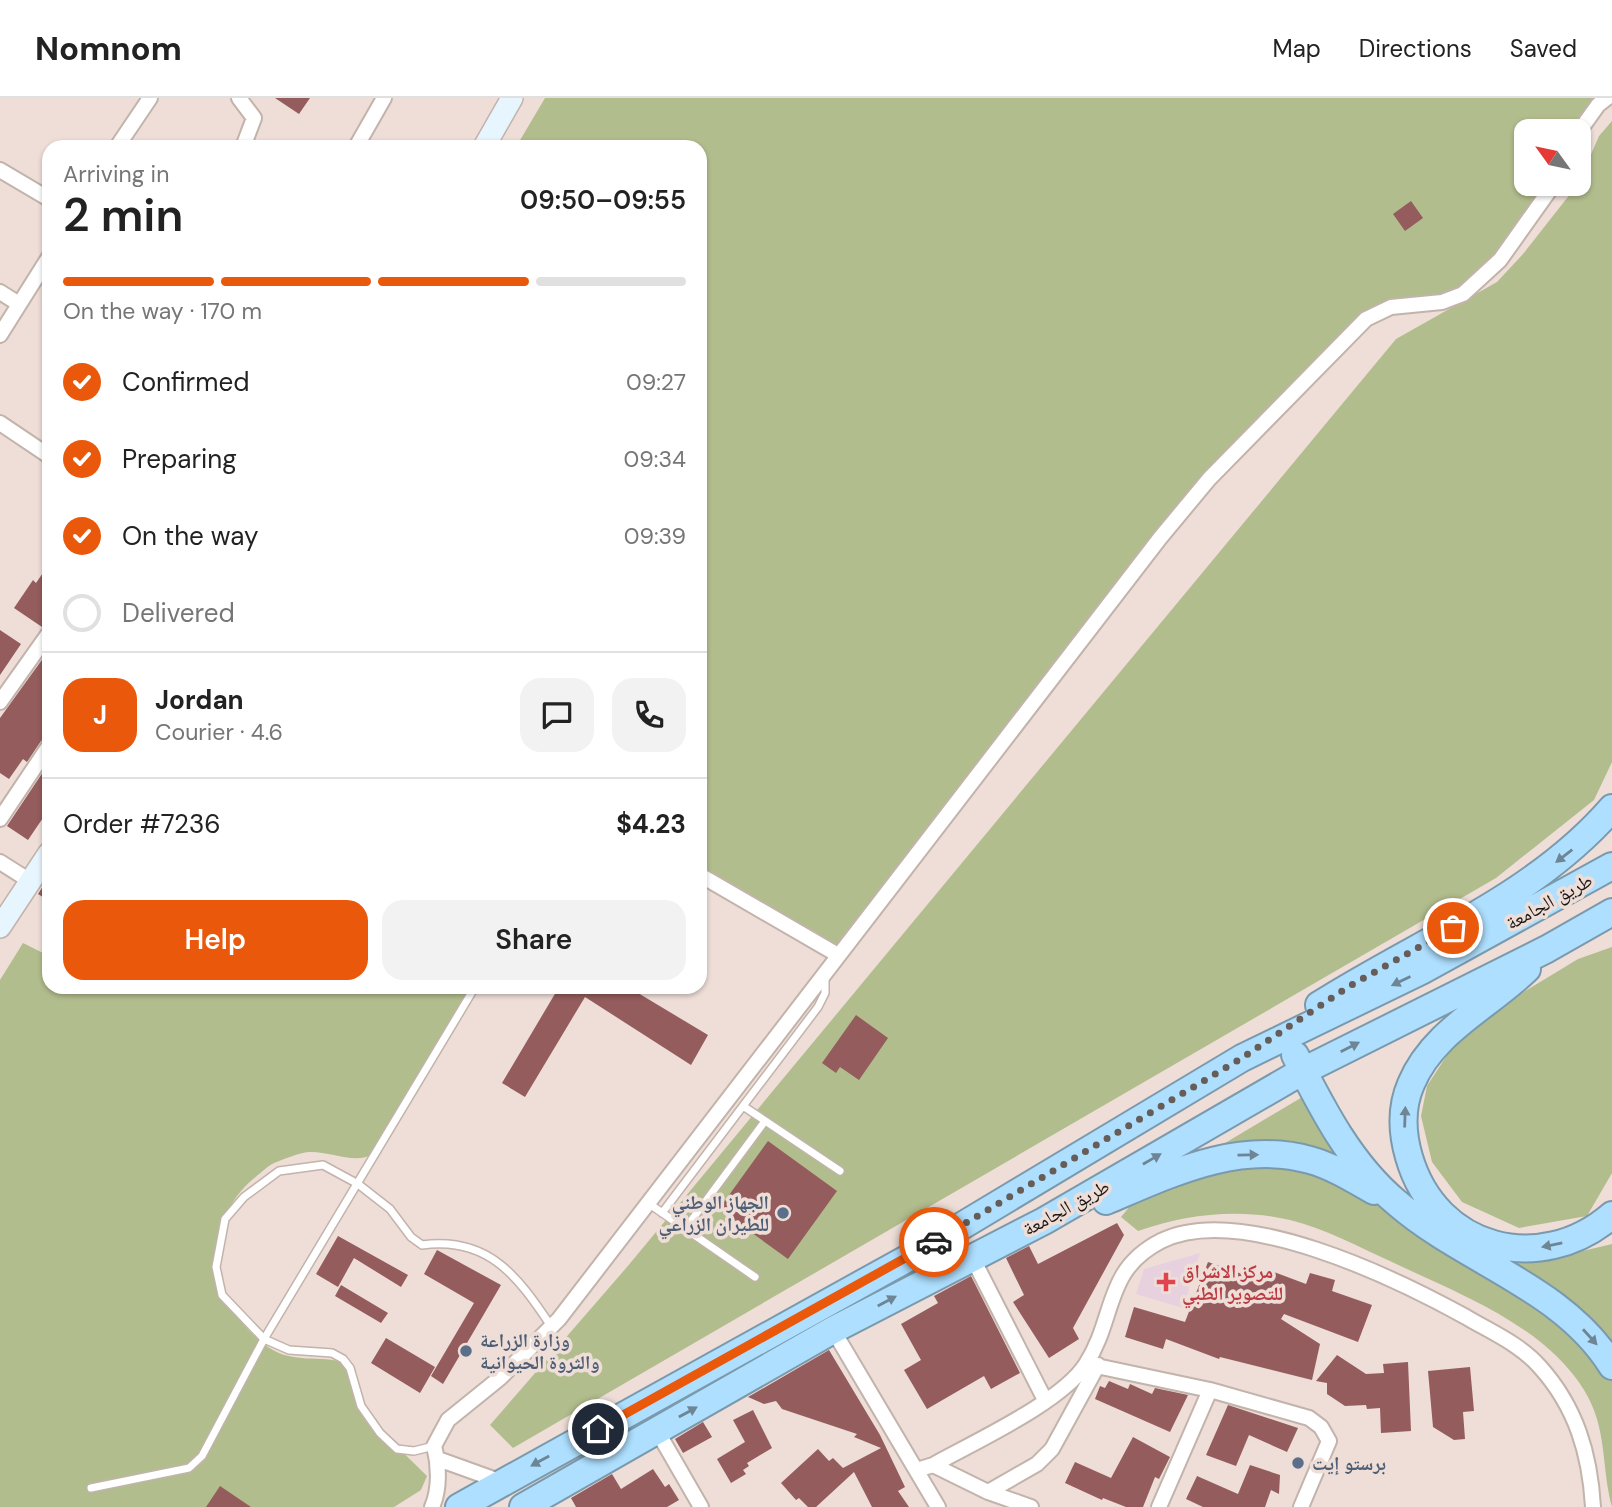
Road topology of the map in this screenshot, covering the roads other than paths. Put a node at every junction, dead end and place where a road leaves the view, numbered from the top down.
1 (150, 98) edge
2 (239, 98) edge
3 (383, 98) edge
4 (512, 98) edge
5 (1607, 98) edge
6 (1588, 119) edge
7 (122, 140) edge
8 (246, 140) edge
9 (360, 140) edge
10 (488, 140) edge
11 (0, 170) edge
12 (42, 195) edge
13 (1545, 196) edge
14 (42, 268) edge
15 (0, 292) edge
16 (19, 304) junction
17 (0, 335) edge
18 (0, 423) edge
19 (42, 451) edge
20 (42, 643) edge
21 (0, 702) edge
22 (42, 756) edge
23 (1612, 808) edge
24 (0, 818) edge
25 (0, 862) edge
26 (42, 863) edge
27 (1612, 866) edge
28 (707, 879) edge
29 (30, 881) junction
30 (1612, 912) edge
31 (0, 927) edge
32 (1547, 949) junction
33 (838, 954) junction
34 (825, 970) junction
35 (471, 994) edge
36 (1286, 1038) junction
37 (1242, 1058) junction
38 (1303, 1071) junction
39 (743, 1106) junction
40 (765, 1121) junction
41 (840, 1171) dead end
42 (358, 1184) junction
43 (648, 1203) junction
44 (1397, 1204) junction
45 (662, 1213) junction
46 (1612, 1214) edge
47 (1044, 1221) junction
48 (685, 1229) junction
49 (972, 1257) junction
50 (755, 1277) dead end
51 (551, 1326) junction
52 (833, 1330) junction
53 (264, 1339) junction
54 (1092, 1364) junction
55 (1612, 1366) edge
56 (1210, 1390) junction
57 (1045, 1401) junction
58 (656, 1429) junction
59 (436, 1453) junction
60 (933, 1465) junction
61 (917, 1471) junction
62 (502, 1482) junction
63 (91, 1488) dead end
64 (988, 1492) junction
65 (539, 1503) edge
66 (432, 1507) edge
67 (459, 1507) edge
68 (701, 1507) edge
69 (938, 1507) edge
70 (1031, 1507) edge
71 (1159, 1507) edge
72 (1301, 1507) edge
73 (1593, 1507) edge

1 - 7 street
2 - 8 street
3 - 9 street
4 - 10 street
5 - 6 street
11 - 12 street
13 - 33 street
14 - 16 street
15 - 16 street
16 - 17 street
18 - 19 street
20 - 21 street
22 - 24 street
23 -> 37 highway
25 - 29 street
26 - 29 street
27 -> 36 highway, طريق الجامعة
28 - 33 street
29 - 31 street
30 - 32 highway, طريق الجامعة
38 -> 32 highway, طريق الجامعة
46 -> 32 highway
33 - 34 street
34 - 39 lane
34 - 43 street
35 - 42 lane
36 - 37 highway, طريق الجامعة
36 - 38 highway
37 -> 62 highway, طريق الجامعة
38 - 44 highway
47 -> 38 highway, طريق الجامعة
39 - 40 lane
39 - 45 lane
40 - 41 lane
40 - 48 lane
42 - 51 lane
42 - 53 lane
42 - 53 lane
43 - 45 lane
43 - 51 street
47 -> 44 highway
44 -> 55 highway
45 - 48 lane
47 - 49 highway, طريق الجامعة
48 - 50 lane
52 -> 49 highway, طريق الجامعة
49 - 57 street
51 - 59 street
58 -> 52 highway, طريق الجامعة
52 - 61 street
53 - 59 lane
53 - 63 lane
54 - 56 street
54 - 57 street
54 - 64 street
54 - 73 street
56 - 71 street
56 - 72 street
57 - 60 street
58 - 65 highway, طريق الجامعة
58 - 68 street
59 - 62 street
59 - 66 street
60 - 61 street
60 - 64 street
61 - 69 street
62 - 67 highway, طريق الجامعة
64 - 70 street

